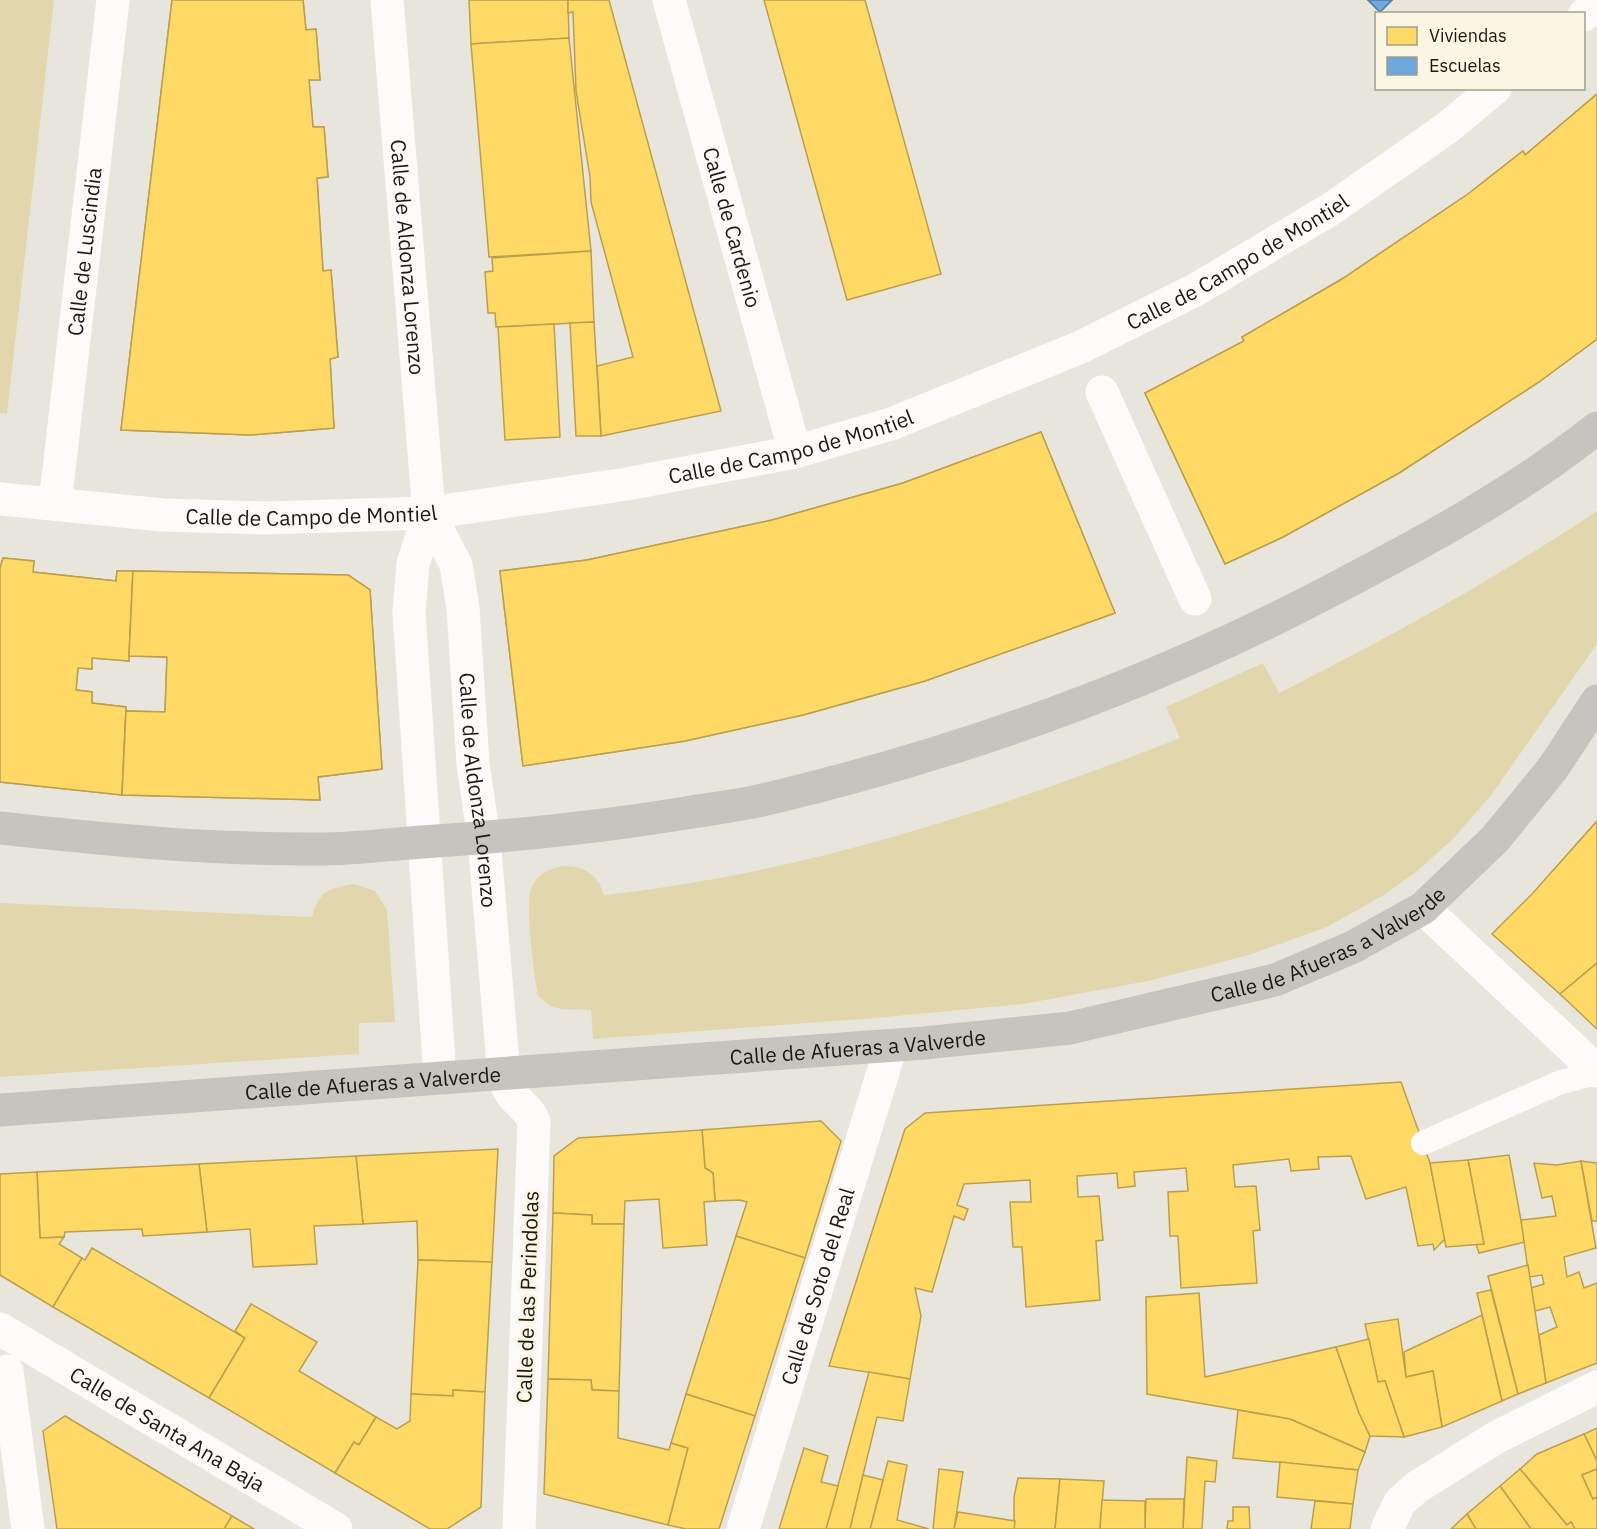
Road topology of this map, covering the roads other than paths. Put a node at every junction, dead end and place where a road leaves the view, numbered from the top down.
1 (113, 0) edge
2 (387, 0) edge
3 (669, 0) edge
4 (1597, 4) edge
5 (1585, 14) edge
6 (1493, 90) edge
7 (1102, 392) dead end
8 (1597, 428) edge
9 (795, 452) junction
10 (0, 499) edge
11 (55, 504) junction
12 (429, 513) junction
13 (1195, 599) dead end
14 (1597, 701) edge
15 (0, 828) edge
16 (484, 839) junction
17 (425, 842) junction
18 (1423, 908) junction
19 (891, 1046) junction
20 (1597, 1072) edge
21 (504, 1075) junction
22 (440, 1077) junction
23 (0, 1110) edge
24 (1423, 1143) dead end
25 (0, 1329) edge
26 (7, 1371) dead end
27 (1597, 1387) edge
28 (28, 1529) edge
29 (336, 1529) edge
30 (519, 1529) edge
31 (743, 1529) edge
32 (1387, 1529) edge

1 - 11 street, Calle de Luscindia
2 - 12 street, Calle de Aldonza Lorenzo
3 - 9 street, Calle de Cardenio
4 - 5 street
6 - 9 street, Calle de Campo de Montiel
7 - 13 street
8 - 16 street
9 - 12 street, Calle de Campo de Montiel
10 - 11 street, Calle de Campo de Montiel
11 - 12 street, Calle de Campo de Montiel
12 - 16 street, Calle de Aldonza Lorenzo
12 - 17 street, Calle de Aldonza Lorenzo
14 - 18 street, Calle de Afueras a Valverde
15 - 17 street
16 - 17 street
16 - 21 street, Calle de Aldonza Lorenzo
17 - 22 street, Calle de Aldonza Lorenzo
18 - 19 street, Calle de Afueras a Valverde
18 - 20 street
19 - 21 street, Calle de Afueras a Valverde
19 - 31 street, Calle de Soto del Real
20 - 24 lane
21 - 22 street, Calle de Afueras a Valverde
21 - 30 street, Calle de las Perindolas
22 - 23 street, Calle de Afueras a Valverde
25 - 29 street, Calle de Santa Ana Baja
26 - 28 street
27 - 32 street

